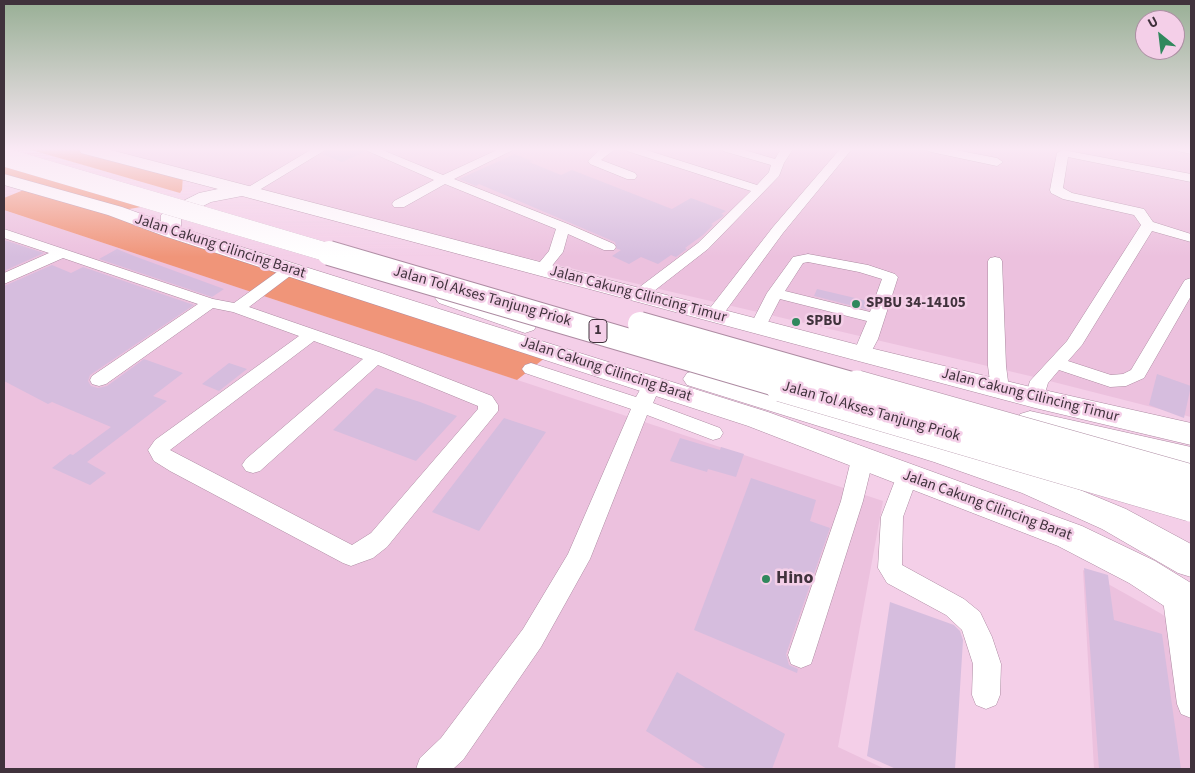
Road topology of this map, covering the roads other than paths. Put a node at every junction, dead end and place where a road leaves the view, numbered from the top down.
1 (24, 185) edge
2 (99, 185) edge
3 (155, 185) edge
4 (182, 185) edge
5 (217, 185) edge
6 (256, 185) edge
7 (433, 185) edge
8 (463, 185) edge
9 (744, 185) edge
10 (764, 185) edge
11 (816, 185) edge
12 (1057, 185) edge
13 (760, 190) junction
14 (243, 192) junction
15 (398, 204) dead end
16 (115, 212) junction
17 (1148, 225) junction
18 (564, 227) junction
19 (170, 232) junction
20 (4, 233) edge
21 (1191, 238) edge
22 (609, 247) dead end
23 (61, 252) junction
24 (350, 259) junction
25 (995, 262) dead end
26 (542, 269) junction
27 (289, 270) junction
28 (4, 280) edge
29 (1191, 283) edge
30 (775, 294) junction
31 (640, 296) junction
32 (210, 303) junction
33 (237, 308) junction
34 (714, 316) junction
35 (875, 318) junction
36 (758, 326) junction
37 (311, 335) junction
38 (862, 354) junction
39 (376, 357) junction
40 (1056, 363) junction
41 (531, 369) dead end
42 (99, 380) dead end
43 (854, 384) junction
44 (1000, 389) junction
45 (648, 396) junction
46 (1035, 398) junction
47 (713, 433) dead end
48 (1191, 434) edge
49 (1191, 459) edge
50 (862, 460) junction
51 (253, 465) dead end
52 (907, 476) junction
53 (1191, 480) edge
54 (1191, 506) edge
55 (1191, 562) edge
56 (1183, 597) edge
57 (801, 655) dead end
58 (986, 695) dead end
59 (1191, 704) edge
60 (431, 769) edge

1 - 16 highway, Jalan Cakung Cilincing Barat
2 - 24 highway, Jalan Tol Akses Tanjung Priok / 1, bridge
3 - 43 highway, Jalan Tol Akses Tanjung Priok / 1, bridge
4 - 16 highway
5 - 14 highway, Jalan Cakung Cilincing Timur
6 - 14 lane
7 - 15 lane
8 - 18 lane
9 - 13 lane
10 - 13 lane
11 - 34 lane
12 - 17 lane
13 - 31 lane
14 - 19 highway
14 - 26 highway, Jalan Cakung Cilincing Timur
16 - 19 highway, Jalan Cakung Cilincing Barat
17 - 21 lane
17 - 40 lane
18 - 22 lane
18 - 26 lane
19 - 27 highway, Jalan Cakung Cilincing Barat
20 - 23 lane
23 - 28 lane
23 - 32 lane
24 - 54 highway, Jalan Tol Akses Tanjung Priok / 1, bridge
24 - 55 highway, bridge
25 - 44 lane
26 - 31 highway, Jalan Cakung Cilincing Timur
27 - 33 lane
27 - 45 highway, Jalan Cakung Cilincing Barat
29 - 40 lane
30 - 35 lane
30 - 35 lane
30 - 36 lane
31 - 34 highway, Jalan Cakung Cilincing Timur
32 - 33 lane
32 - 42 lane
33 - 37 lane
34 - 36 highway, Jalan Cakung Cilincing Timur
35 - 38 lane
36 - 38 highway, Jalan Cakung Cilincing Timur
37 - 39 lane
37 - 39 lane
38 - 44 highway, Jalan Cakung Cilincing Timur
39 - 51 lane
40 - 46 lane
41 - 45 lane
43 - 49 highway, bridge
43 - 53 highway, Jalan Tol Akses Tanjung Priok / 1, bridge
44 - 46 highway, Jalan Cakung Cilincing Timur
45 - 47 lane
45 - 50 highway, Jalan Cakung Cilincing Barat
45 - 60 lane
46 - 48 highway, Jalan Cakung Cilincing Timur
50 - 52 highway, Jalan Cakung Cilincing Barat
50 - 57 lane
52 - 56 highway, Jalan Cakung Cilincing Barat
52 - 58 lane
56 - 59 lane

